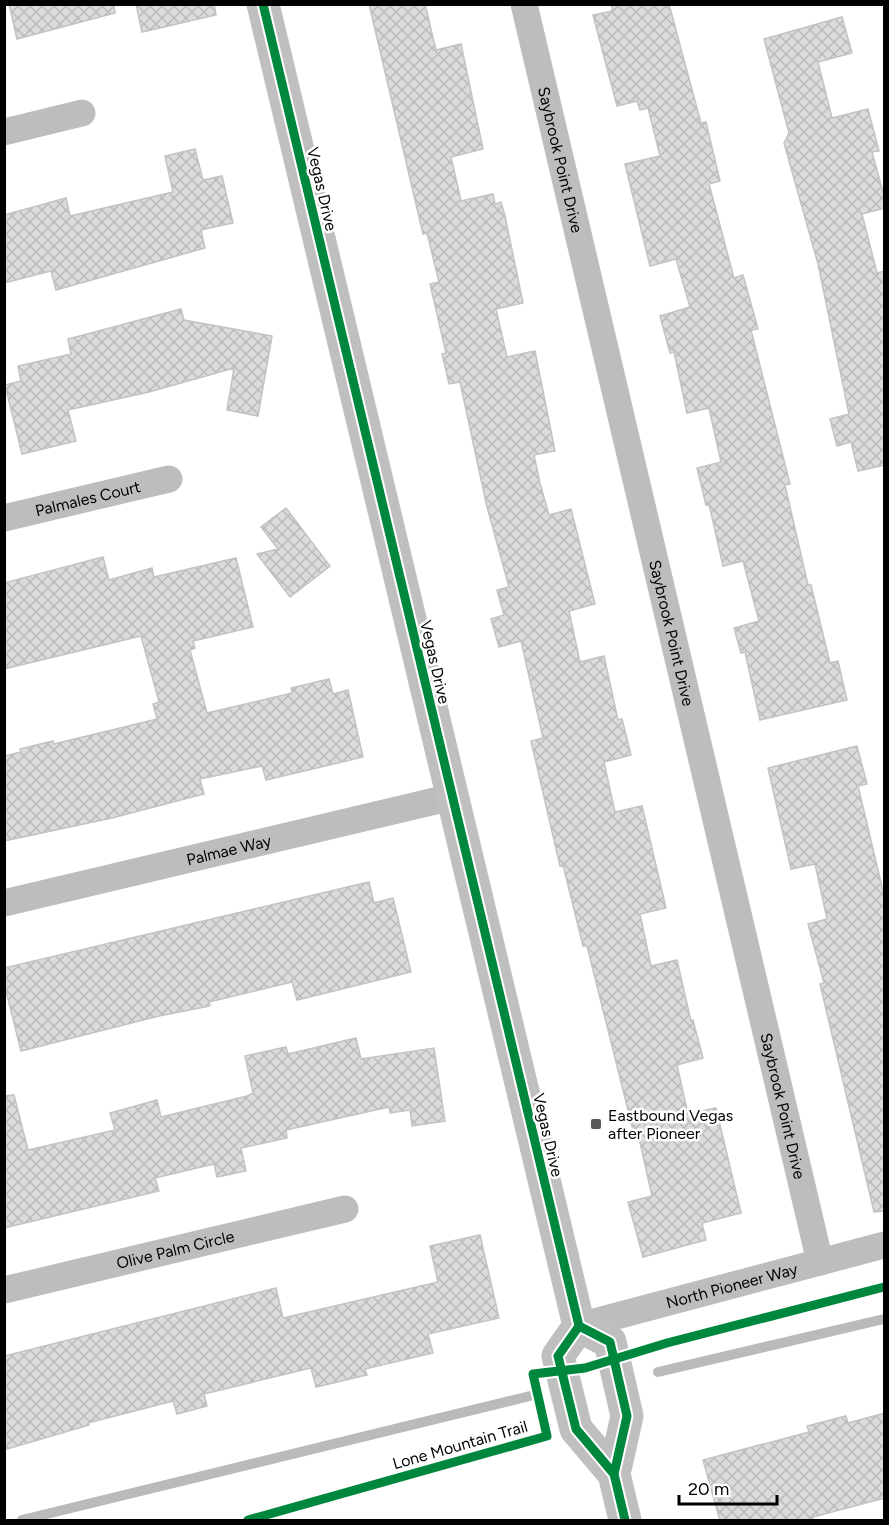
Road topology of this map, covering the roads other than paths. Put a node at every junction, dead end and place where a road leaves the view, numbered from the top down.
1 (263, 4) edge
2 (524, 4) edge
3 (82, 113) dead end
4 (4, 132) edge
5 (169, 479) dead end
6 (4, 518) edge
7 (452, 797) junction
8 (4, 903) edge
9 (345, 1209) dead end
10 (885, 1245) edge
11 (820, 1262) junction
12 (4, 1290) edge
13 (579, 1326) junction
14 (614, 1474) junction
15 (625, 1521) edge

1 - 7 main road, Vegas Drive
2 - 11 street, Saybrook Point Drive
3 - 4 street
5 - 6 street, Palmales Court
7 - 8 street, Palmae Way
7 - 13 main road, Vegas Drive
9 - 12 street, Olive Palm Circle
10 - 11 street, North Pioneer Way
11 - 13 street, North Pioneer Way
13 - 14 main road
13 - 14 main road
14 - 15 main road

